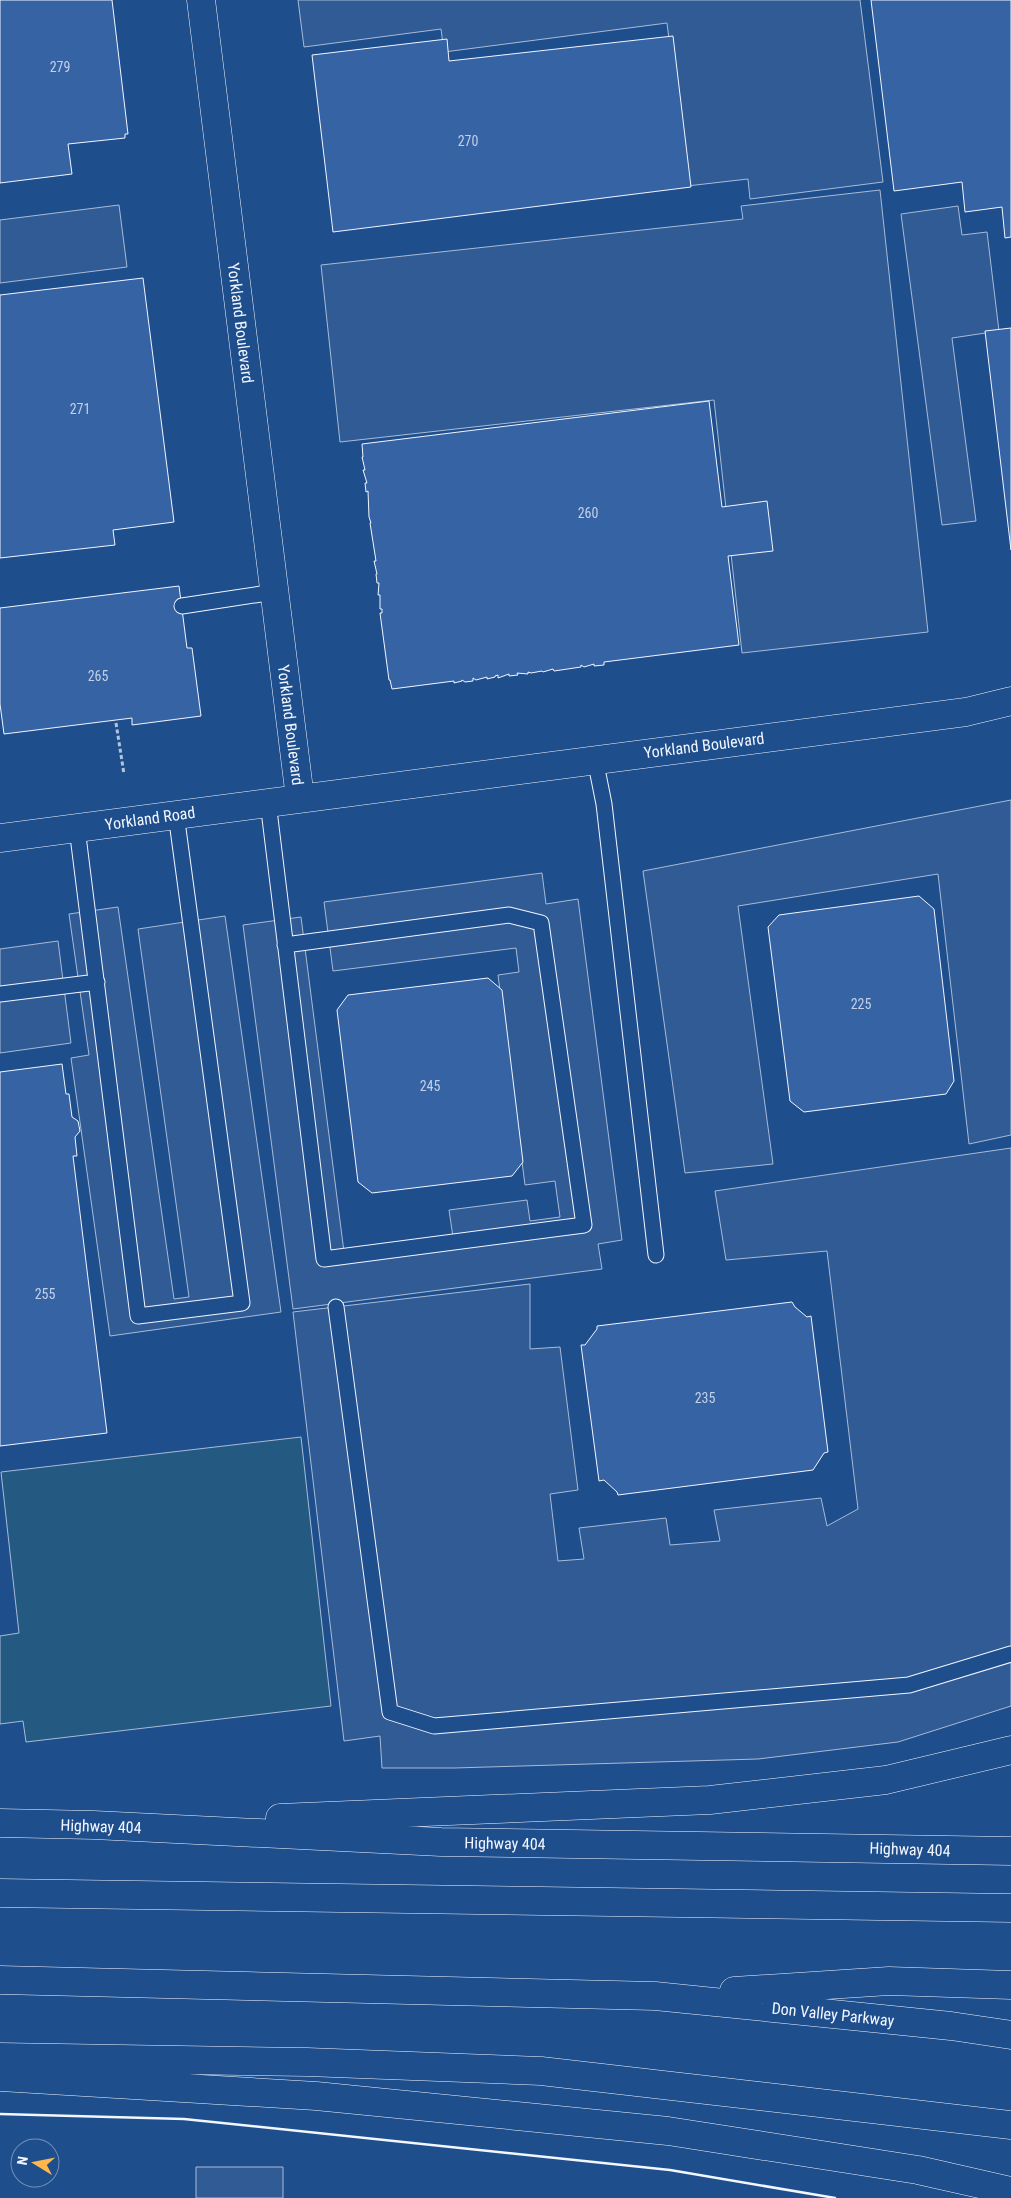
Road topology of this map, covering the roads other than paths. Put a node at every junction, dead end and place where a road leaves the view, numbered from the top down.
1 (201, 0) edge
2 (274, 592) junction
3 (182, 606) dead end
4 (1011, 701) edge
5 (595, 759) junction
6 (300, 798) junction
7 (268, 802) junction
8 (176, 814) junction
9 (77, 828) junction
10 (0, 838) edge
11 (285, 945) junction
12 (96, 982) junction
13 (0, 994) edge
14 (656, 1255) dead end
15 (336, 1307) dead end
16 (1011, 1654) edge
17 (1011, 1750) edge
18 (0, 1823) edge
19 (94, 1824) junction
20 (1011, 1852) edge
21 (0, 1893) edge
22 (1011, 1908) edge
23 (0, 1980) edge
24 (1011, 1985) edge
25 (655, 1996) junction
26 (1011, 2035) edge
27 (0, 2057) edge
28 (0, 2077) edge
29 (916, 2114) junction
30 (1011, 2125) edge
31 (1011, 2136) edge
32 (1011, 2192) edge

1 - 2 main road, Yorkland Boulevard
2 - 3 lane
2 - 6 main road, Yorkland Boulevard
4 - 5 main road, Yorkland Boulevard
5 - 6 main road, Yorkland Boulevard
5 - 14 lane
6 - 7 main road, Yorkland Road
7 - 8 main road, Yorkland Road
7 - 11 lane
8 - 9 main road, Yorkland Road
8 - 12 lane
9 - 10 main road, Yorkland Road
9 - 12 lane
11 - 11 lane
12 - 13 lane
15 - 16 lane
17 - 19 main road
18 - 19 main road, Highway 404
19 - 20 main road, Highway 404
21 - 22 main road
23 - 25 main road
24 - 25 main road
25 - 26 main road, Don Valley Parkway
27 - 29 main road
28 - 32 main road
29 - 30 main road
29 - 31 main road

